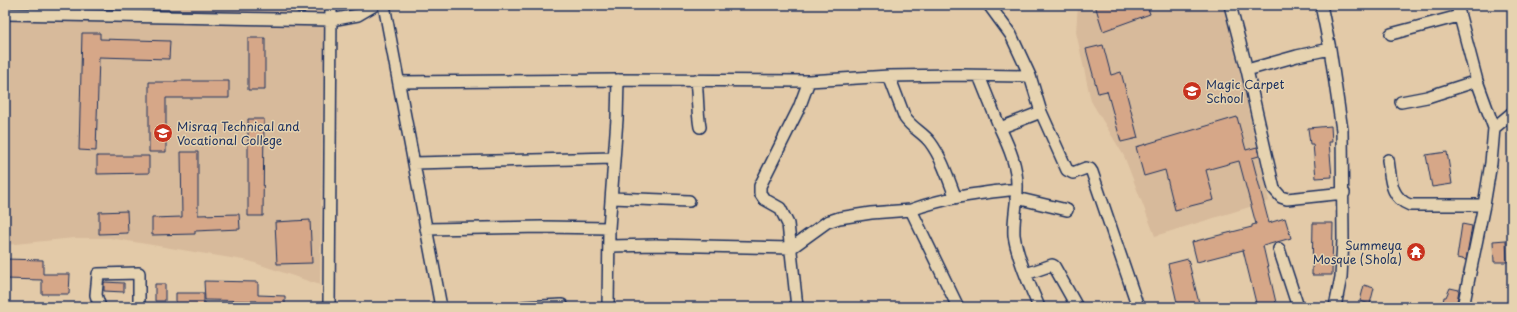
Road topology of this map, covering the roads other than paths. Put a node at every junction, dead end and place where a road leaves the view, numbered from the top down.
1 (331, 5) edge
2 (375, 5) edge
3 (384, 5) edge
4 (989, 5) edge
5 (1230, 5) edge
6 (1321, 5) edge
7 (1457, 5) edge
8 (5, 14) edge
9 (1459, 16) junction
10 (331, 20) junction
11 (1391, 34) dead end
12 (1330, 49) junction
13 (1247, 70) junction
14 (889, 76) junction
15 (979, 76) junction
16 (1030, 76) junction
17 (618, 80) junction
18 (696, 80) junction
19 (808, 81) junction
20 (1477, 81) junction
21 (399, 82) junction
22 (1401, 102) dead end
23 (1042, 112) junction
24 (1512, 113) edge
25 (700, 127) dead end
26 (1000, 128) junction
27 (1494, 128) junction
28 (613, 158) junction
29 (1388, 160) dead end
30 (414, 162) junction
31 (1344, 193) junction
32 (1017, 194) junction
33 (955, 196) junction
34 (612, 198) junction
35 (689, 200) dead end
36 (1484, 205) junction
37 (911, 210) junction
38 (1067, 210) dead end
39 (609, 228) junction
40 (426, 229) junction
41 (610, 246) junction
42 (791, 248) junction
43 (1279, 249) dead end
44 (1026, 274) junction
45 (139, 300) dead end
46 (562, 305) dead end
47 (100, 307) edge
48 (329, 307) edge
49 (441, 307) edge
50 (523, 307) edge
51 (608, 307) edge
52 (797, 307) edge
53 (958, 307) edge
54 (1039, 307) edge
55 (1077, 307) edge
56 (1138, 307) edge
57 (1298, 307) edge
58 (1335, 307) edge
59 (1463, 307) edge

1 - 10 street
2 - 10 street
3 - 21 street
4 - 16 street
5 - 13 street
6 - 12 street
7 - 9 street
8 - 10 street
9 - 11 street
9 - 20 street
10 - 48 street
12 - 13 street
12 - 31 street
13 - 31 street
14 - 15 street
14 - 19 street
14 - 33 street
15 - 16 street
15 - 26 street
16 - 23 street
17 - 18 street
17 - 21 street
17 - 28 street
18 - 19 street
18 - 25 street
19 - 42 street
20 - 22 street
20 - 27 street
21 - 30 street
23 - 26 street
23 - 56 street
24 - 27 street
26 - 32 street
27 - 36 street
28 - 30 street
28 - 34 street
29 - 36 street
30 - 40 street
31 - 58 street
32 - 33 street
32 - 38 street
32 - 44 street
33 - 37 street
34 - 35 street
34 - 39 street
36 - 59 street
37 - 42 street
37 - 53 street
39 - 40 street
39 - 41 street
40 - 49 street
41 - 42 street
41 - 51 street
42 - 52 street
43 - 57 street
44 - 54 street
44 - 55 street
45 - 47 street
46 - 50 street

